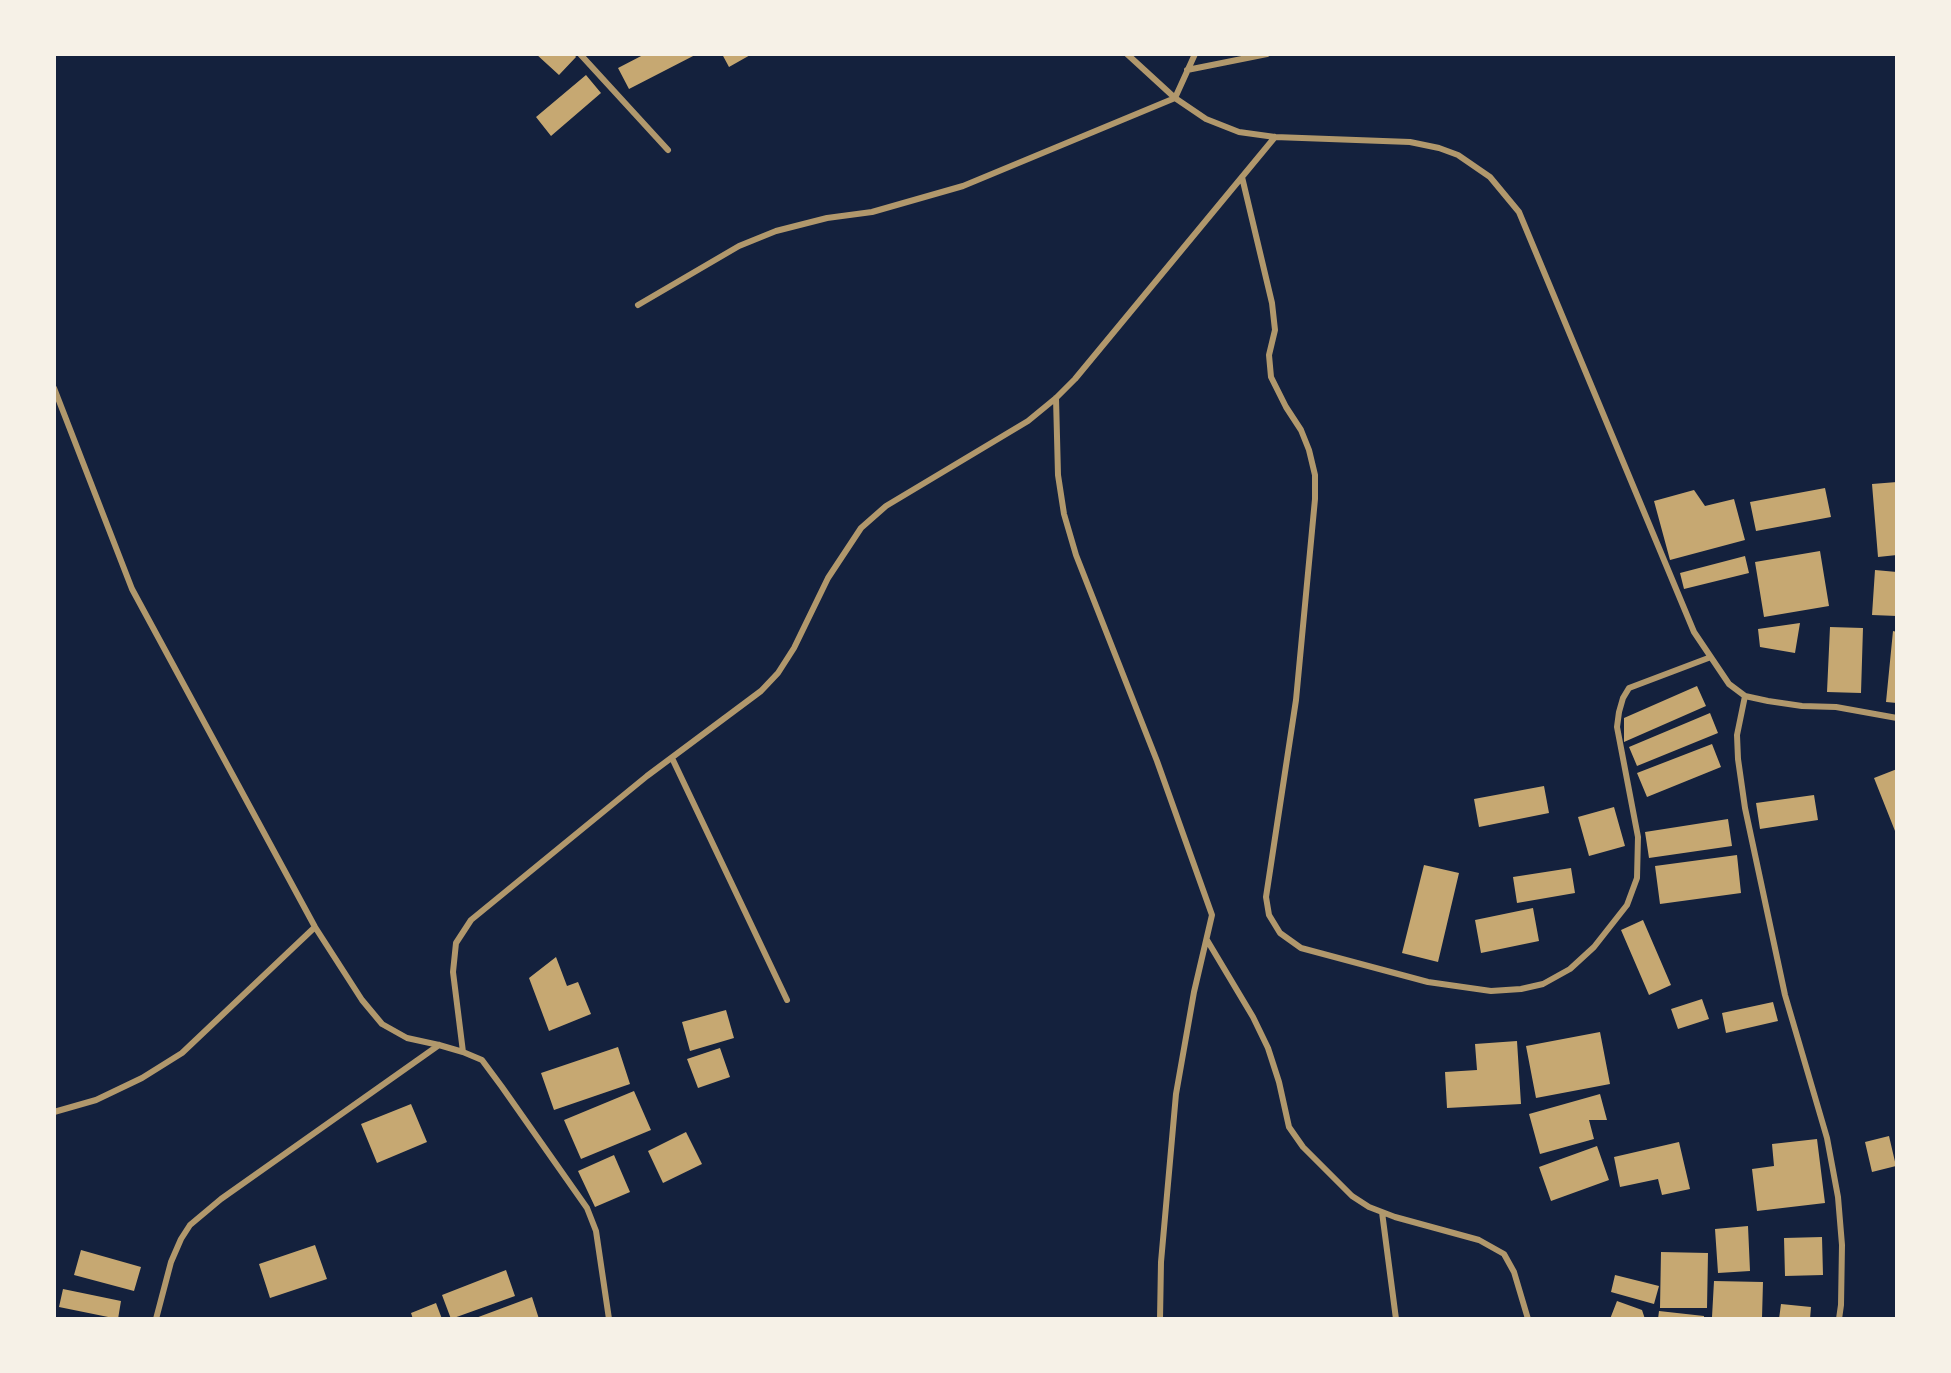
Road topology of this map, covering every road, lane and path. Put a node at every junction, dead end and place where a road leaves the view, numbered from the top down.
1 (580, 54) edge
2 (1127, 54) edge
3 (1195, 54) edge
4 (1267, 54) edge
5 (1187, 70) junction
6 (1175, 98) junction
7 (1275, 137) junction
8 (668, 150) dead end
9 (1242, 177) junction
10 (638, 305) dead end
11 (54, 388) edge
12 (1056, 398) junction
13 (1711, 657) junction
14 (1745, 696) junction
15 (1897, 718) edge
16 (672, 758) junction
17 (315, 927) junction
18 (1207, 940) junction
19 (787, 1000) dead end
20 (439, 1045) junction
21 (463, 1052) junction
22 (54, 1112) edge
23 (1382, 1212) junction
24 (156, 1319) edge
25 (609, 1319) edge
26 (1160, 1319) edge
27 (1396, 1319) edge
28 (1528, 1319) edge
29 (1839, 1319) edge

1 - 8 street
2 - 6 street
3 - 5 street
4 - 5 street
5 - 6 street
6 - 7 street
6 - 10 street
7 - 9 street
7 - 13 street
9 - 12 street
9 - 13 street
11 - 17 street
12 - 16 street
12 - 18 street
13 - 14 street
14 - 15 street
14 - 29 street
16 - 19 street
16 - 21 street
17 - 20 street
17 - 22 street
18 - 23 street
18 - 26 street
20 - 21 street
20 - 24 street
21 - 25 street
23 - 27 street
23 - 28 street

